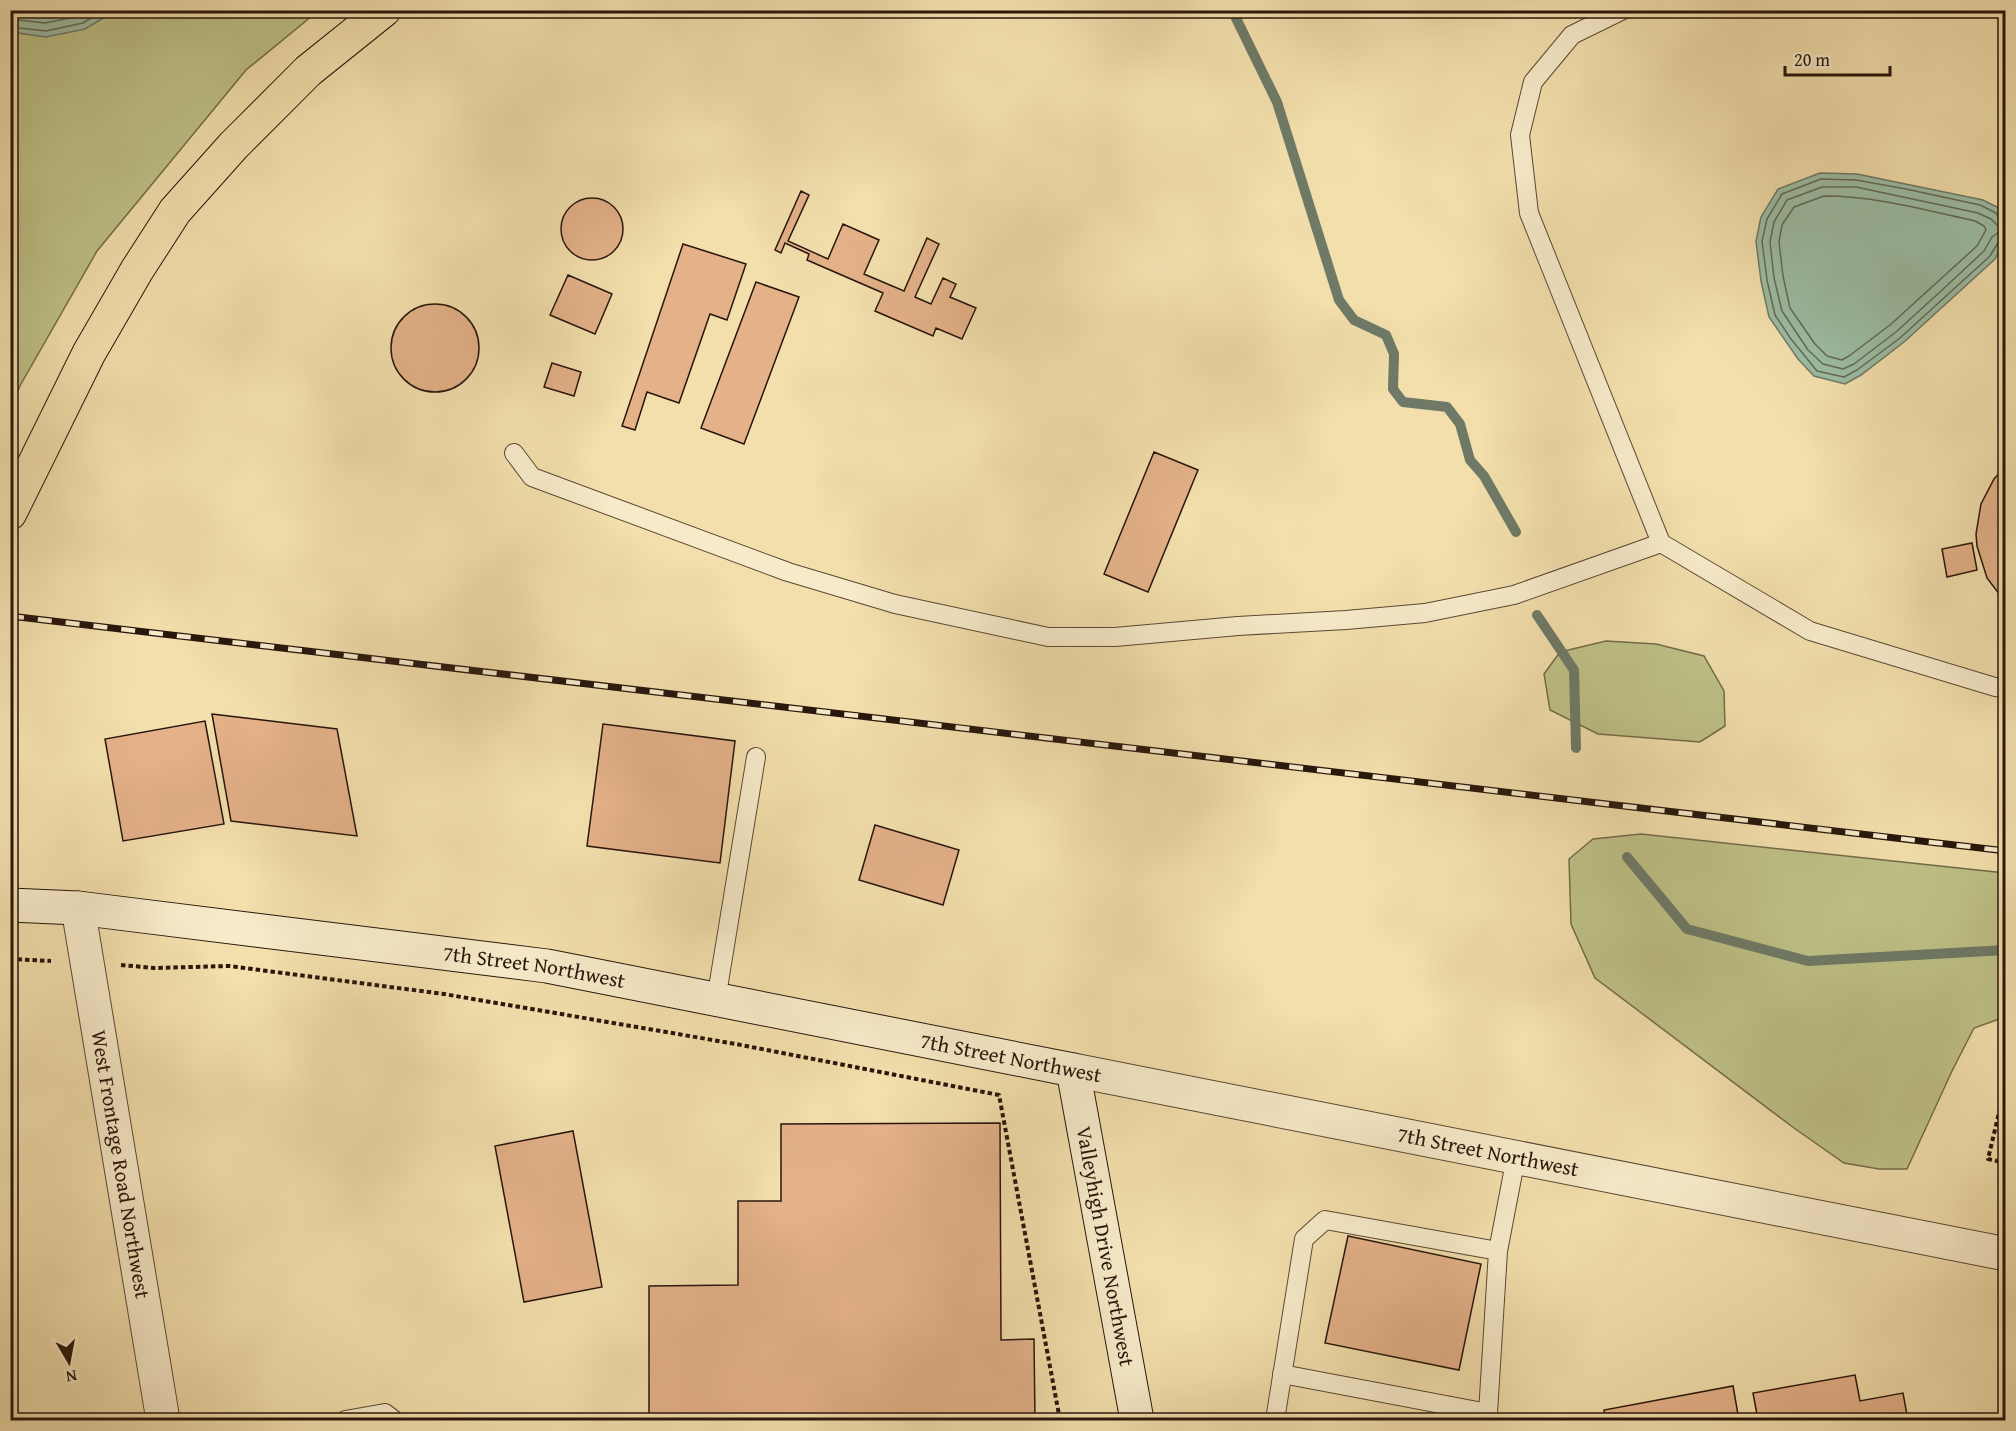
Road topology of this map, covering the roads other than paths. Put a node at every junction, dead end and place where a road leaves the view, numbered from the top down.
1 (384, 10) edge
2 (1623, 10) edge
3 (514, 453) dead end
4 (10, 513) edge
5 (1661, 543) junction
6 (2006, 688) edge
7 (756, 757) dead end
8 (10, 905) edge
9 (78, 908) junction
10 (716, 1000) junction
11 (1073, 1070) junction
12 (1516, 1157) junction
13 (1498, 1251) junction
14 (2006, 1254) edge
15 (1282, 1374) junction
16 (163, 1420) edge
17 (345, 1420) edge
18 (394, 1420) edge
19 (1137, 1420) edge
20 (1275, 1420) edge

1 - 4 highway
2 - 5 lane
3 - 5 lane
5 - 6 lane
7 - 10 lane
8 - 9 street, 7th Street Northwest
9 - 10 street, 7th Street Northwest
9 - 16 street, West Frontage Road Northwest
10 - 11 street, 7th Street Northwest
11 - 12 street, 7th Street Northwest
11 - 19 street, Valleyhigh Drive Northwest
12 - 13 lane
12 - 14 street, 7th Street Northwest
13 - 15 lane
13 - 15 lane
15 - 20 lane
17 - 18 lane

